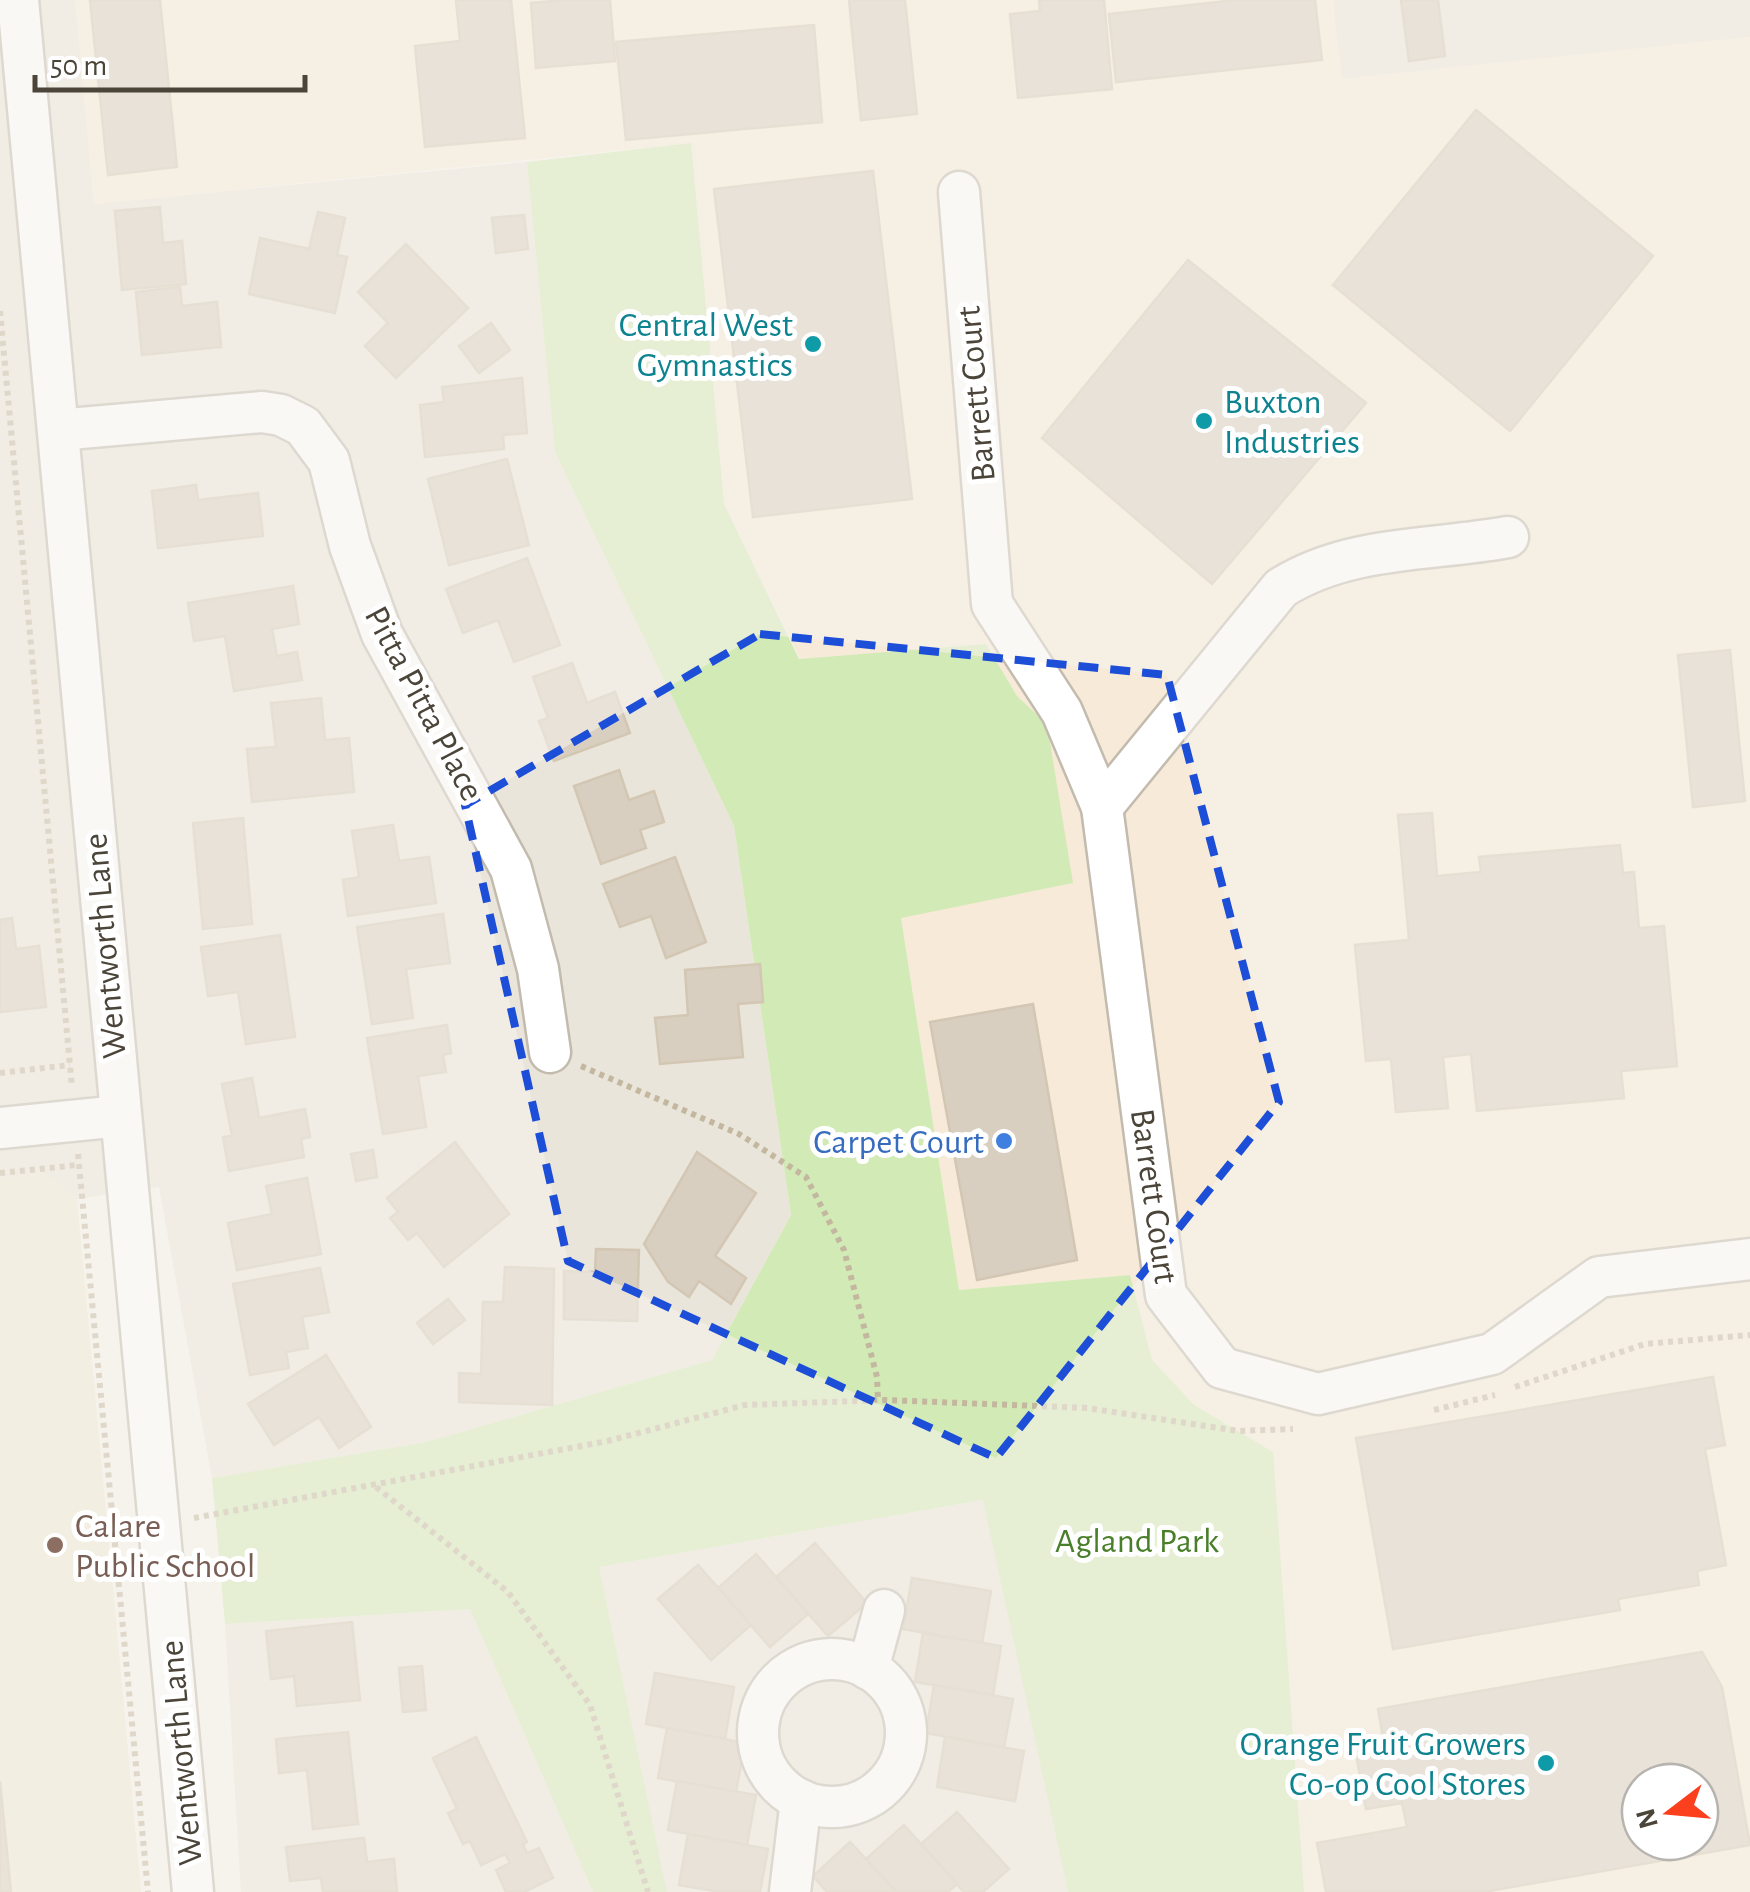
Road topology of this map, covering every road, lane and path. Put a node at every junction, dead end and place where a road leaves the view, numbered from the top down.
1 (18, 0) edge
2 (959, 192) dead end
3 (58, 430) junction
4 (1508, 537) dead end
5 (1102, 807) junction
6 (550, 1052) joint
7 (70, 1065) dead end
8 (0, 1072) edge
9 (120, 1116) junction
10 (0, 1128) edge
11 (79, 1165) dead end
12 (0, 1173) edge
13 (1750, 1259) edge
14 (1750, 1335) edge
15 (878, 1400) junction
16 (1422, 1412) dead end
17 (1310, 1428) dead end
18 (375, 1486) junction
19 (159, 1524) junction
20 (884, 1610) dead end
21 (868, 1669) junction
22 (801, 1800) junction
23 (193, 1892) edge
24 (648, 1892) edge
25 (790, 1892) edge

1 - 3 street, Wentworth Lane
2 - 5 street, Barrett Court
3 - 6 street, Pitta Pitta Place
3 - 9 street, Wentworth Lane
4 - 5 street
5 - 13 street, Barrett Court
6 - 15 path
7 - 8 path
9 - 10 street
9 - 19 street, Wentworth Lane
11 - 12 path
14 - 16 path
15 - 17 path
15 - 18 path
18 - 19 path
18 - 24 path
19 - 23 street, Wentworth Lane
20 - 21 street
21 - 22 street
21 - 22 street
22 - 25 street

